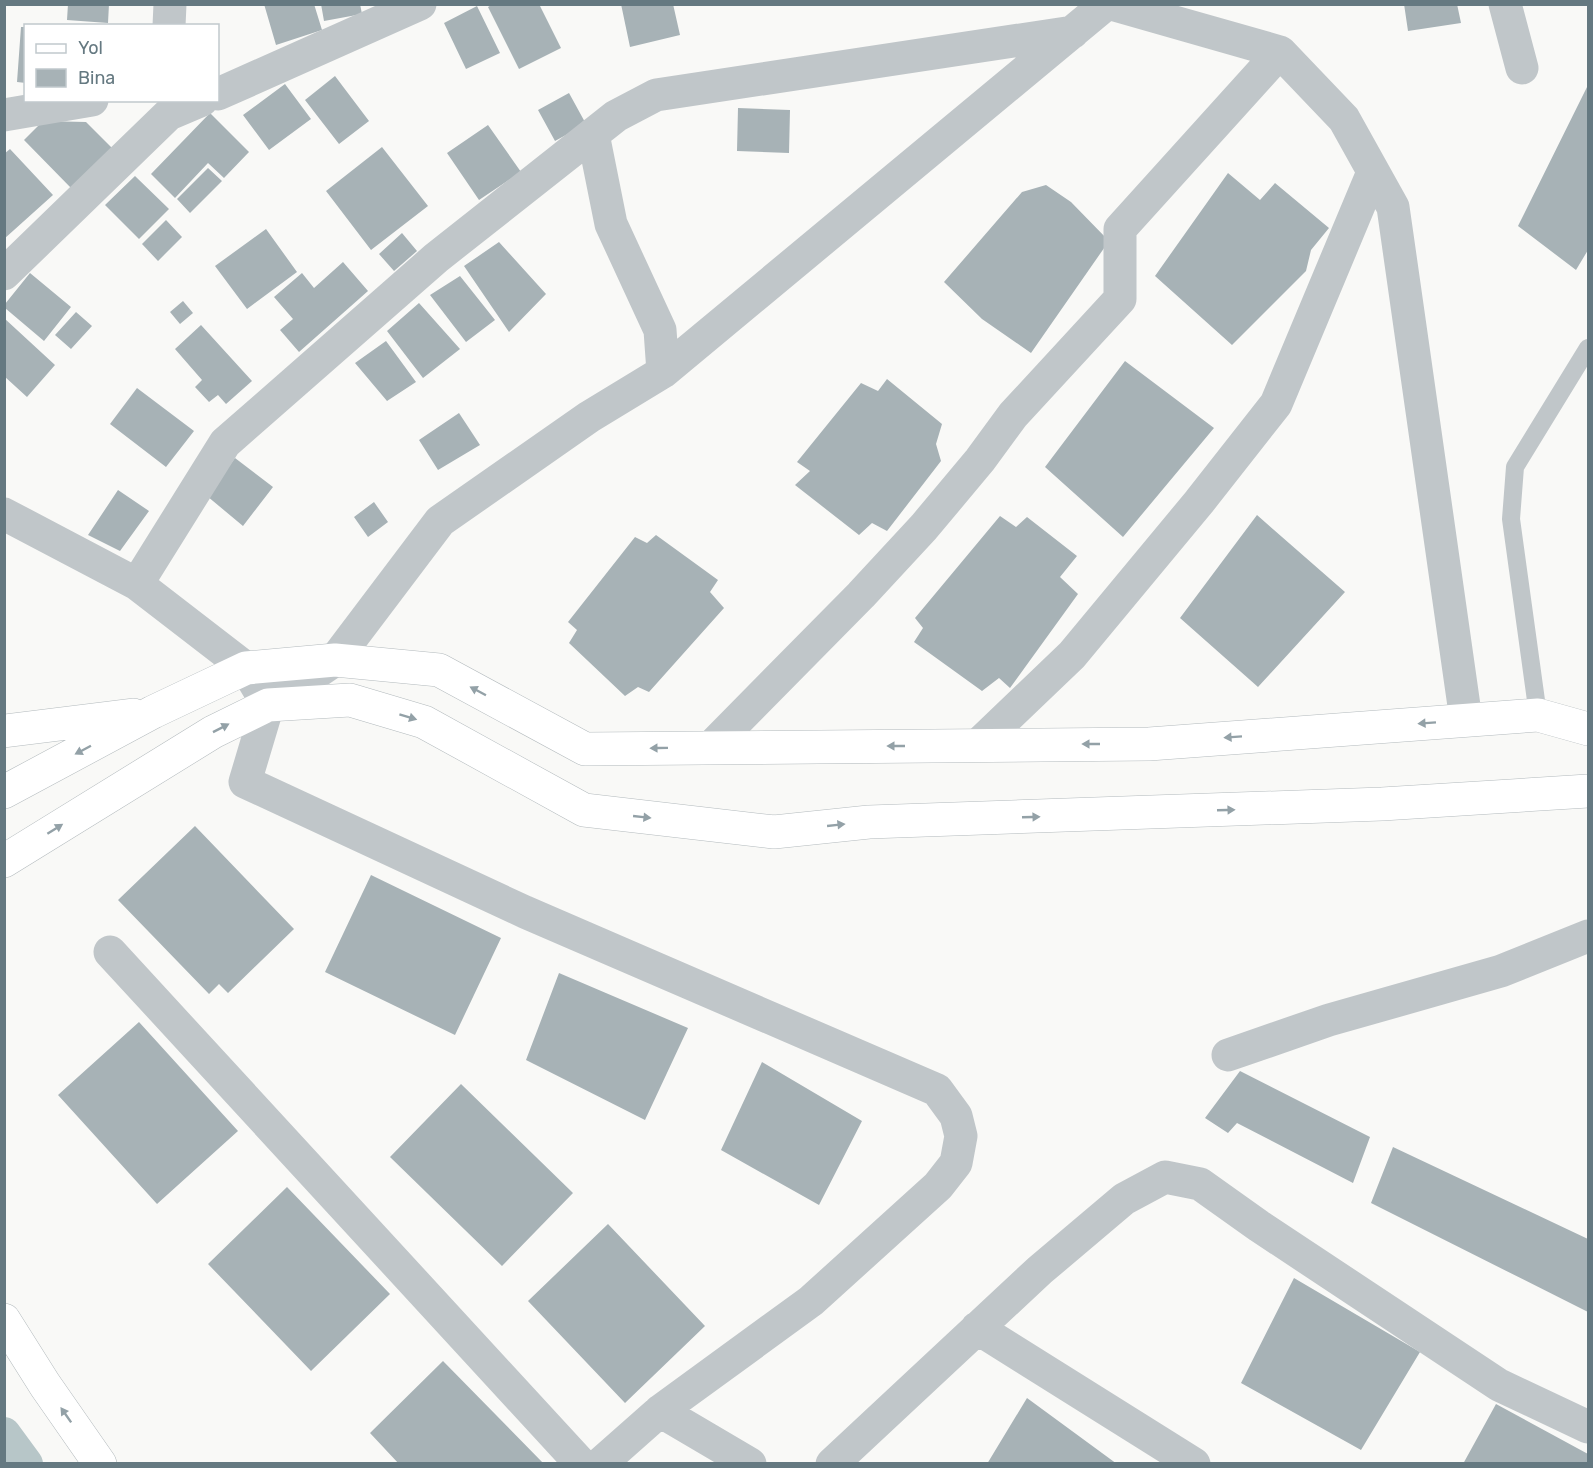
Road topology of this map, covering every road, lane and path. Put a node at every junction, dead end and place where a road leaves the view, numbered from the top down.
1 (170, 4) edge
2 (420, 4) edge
3 (1106, 4) edge
4 (1111, 4) edge
5 (1505, 4) edge
6 (169, 24) edge
7 (1073, 33) junction
8 (1280, 52) junction
9 (1522, 68) dead end
10 (219, 94) edge
11 (80, 102) edge
12 (192, 102) edge
13 (167, 107) edge
14 (4, 115) edge
15 (593, 134) junction
16 (1373, 172) junction
17 (4, 274) edge
18 (1588, 348) edge
19 (663, 372) junction
20 (4, 514) edge
21 (136, 584) junction
22 (335, 660) junction
23 (246, 668) junction
24 (268, 705) junction
25 (153, 712) junction
26 (1538, 715) junction
27 (1466, 720) junction
28 (1588, 729) edge
29 (4, 731) edge
30 (978, 745) junction
31 (711, 747) junction
32 (1588, 791) edge
33 (4, 792) edge
34 (5, 861) edge
35 (1588, 936) edge
36 (110, 952) dead end
37 (1228, 1055) dead end
38 (4, 1320) edge
39 (977, 1328) junction
40 (660, 1411) junction
41 (1588, 1427) edge
42 (100, 1464) edge
43 (580, 1464) edge
44 (600, 1464) edge
45 (750, 1464) edge
46 (832, 1464) edge
47 (1194, 1464) edge

1 - 6 street
2 - 10 street
3 - 7 street
4 - 8 street
5 - 9 street
7 - 15 street
7 - 19 street
8 - 16 street
8 - 31 street
11 - 14 street
12 - 13 street
13 - 17 street
15 - 19 street
15 - 21 street
16 - 27 street
16 - 30 street
18 - 26 lane
19 - 22 street
20 - 21 street
21 - 23 street
22 - 23 main road
22 - 24 street
31 -> 22 main road
23 - 24 street
23 - 25 main road
24 -> 32 main road
34 -> 24 main road
24 - 40 street
25 - 29 main road
25 -> 33 main road
26 - 27 main road
26 - 28 main road
27 -> 30 main road
30 -> 31 main road
35 - 37 street
36 - 43 street
42 -> 38 main road
39 - 41 street
39 - 46 street
39 - 47 street
40 - 44 street
40 - 45 street

